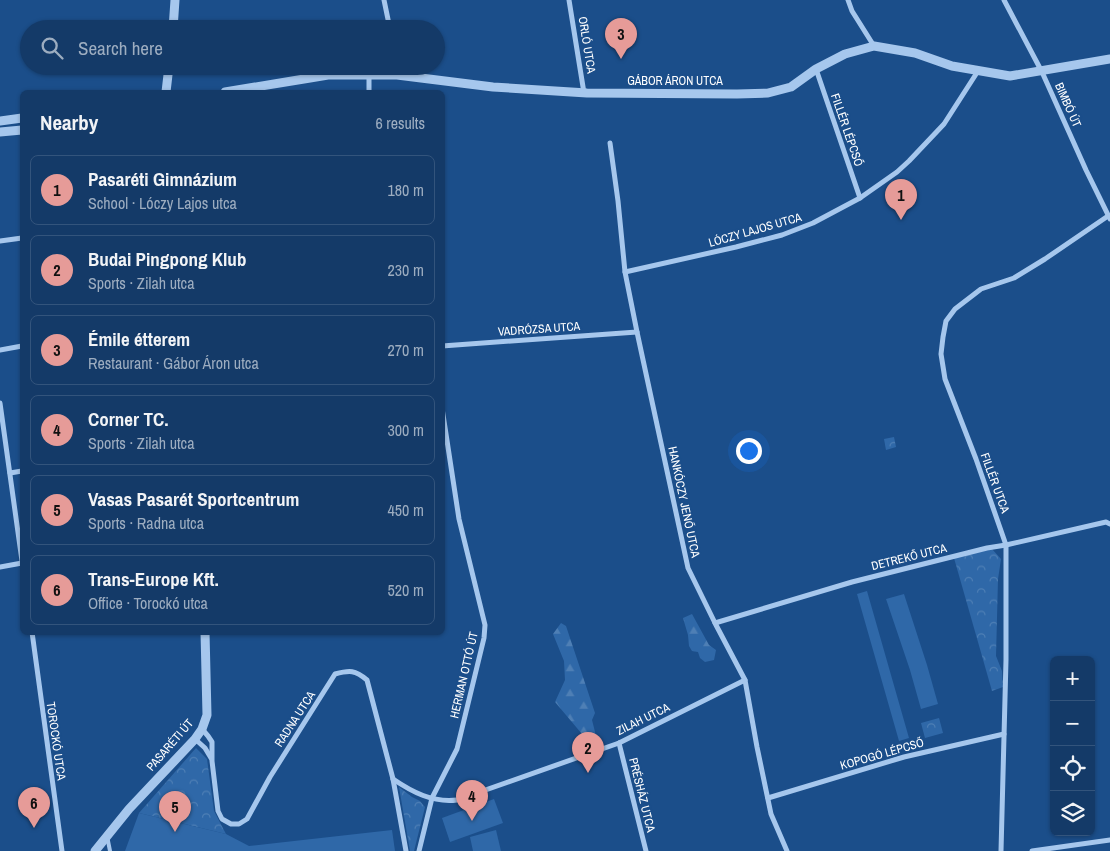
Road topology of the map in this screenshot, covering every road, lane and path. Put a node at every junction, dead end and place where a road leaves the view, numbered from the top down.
1 (175, 0) edge
2 (384, 0) edge
3 (569, 0) edge
4 (848, 0) edge
5 (1004, 0) edge
6 (174, 20) edge
7 (388, 20) edge
8 (874, 46) junction
9 (1110, 59) edge
10 (816, 69) junction
11 (978, 71) junction
12 (1042, 72) junction
13 (168, 75) edge
14 (328, 75) edge
15 (328, 75) edge
16 (369, 75) joint
17 (420, 75) edge
18 (166, 90) edge
19 (237, 90) edge
20 (369, 90) edge
21 (584, 93) junction
22 (20, 118) edge
23 (0, 121) edge
24 (20, 130) edge
25 (0, 132) edge
26 (610, 143) dead end
27 (860, 198) junction
28 (1109, 218) edge
29 (20, 238) edge
30 (0, 241) edge
31 (625, 272) junction
32 (637, 332) junction
33 (20, 346) edge
34 (445, 346) edge
35 (0, 350) edge
36 (0, 403) edge
37 (445, 428) edge
38 (20, 471) edge
39 (10, 473) junction
40 (1110, 524) edge
41 (1006, 545) junction
42 (20, 547) edge
43 (20, 562) edge
44 (0, 567) edge
45 (715, 623) junction
46 (32, 635) edge
47 (205, 635) edge
48 (745, 680) junction
49 (202, 729) junction
50 (1004, 734) junction
51 (195, 739) junction
52 (619, 743) junction
53 (212, 761) junction
54 (393, 779) junction
55 (432, 798) junction
56 (768, 798) junction
57 (107, 835) junction
58 (1110, 840) edge
59 (62, 851) edge
60 (95, 851) edge
61 (110, 851) edge
62 (406, 851) edge
63 (419, 851) edge
64 (646, 851) edge
65 (787, 851) edge
66 (1001, 851) edge
67 (1032, 851) edge

1 - 6 street
2 - 7 street
3 - 21 street, ORLÓ UTCA
4 - 8 street
5 - 12 street, BIMBÓ ÚT
8 - 10 street, GÁBOR ÁRON UTCA
8 - 11 street, GÁBOR ÁRON UTCA
9 - 12 street, GÁBOR ÁRON UTCA
10 - 21 street, GÁBOR ÁRON UTCA
10 - 27 street, FILLÉR LÉPCSŐ
11 - 12 street, GÁBOR ÁRON UTCA
11 - 27 street, LÓCZY LAJOS UTCA
12 - 28 street, BIMBÓ ÚT
13 - 18 street
14 - 16 street, GÁBOR ÁRON UTCA
15 - 19 street, GÁBOR ÁRON UTCA
16 - 20 street
17 - 21 street, GÁBOR ÁRON UTCA
22 - 23 street
24 - 25 street
26 - 31 street, HANKÓCZY JENŐ UTCA
27 - 31 street, LÓCZY LAJOS UTCA
28 - 41 street, FILLÉR UTCA
29 - 30 street
31 - 32 street, HANKÓCZY JENŐ UTCA
32 - 34 street, VADRÓZSA UTCA
32 - 45 street, HANKÓCZY JENŐ UTCA
33 - 35 street
36 - 39 street
37 - 55 street, HERMAN OTTÓ ÚT
38 - 39 street
39 - 42 street
40 - 41 street, DETREKŐ UTCA
41 - 45 street, DETREKŐ UTCA
41 - 50 street, FILLÉR UTCA
43 - 44 street
45 - 48 street, HANKÓCZY JENŐ UTCA
46 - 59 street, TOROCKÓ UTCA
47 - 49 street, PASARÉTI ÚT
48 - 52 street, ZILAH UTCA
48 - 56 street, HANKÓCZY JENŐ UTCA
49 - 51 street, PASARÉTI ÚT
49 - 53 street, RADNA UTCA
50 - 56 street, KOPOGÓ LÉPCSŐ
50 - 66 street, FILLÉR UTCA
51 - 53 street, RADNA UTCA
51 - 57 street, PASARÉTI ÚT
52 - 55 street, ZILAH UTCA
52 - 64 street, PRÉSHÁZ UTCA
53 - 54 street, RADNA UTCA
54 - 55 street
54 - 62 street, RADNA UTCA
55 - 63 street, HERMAN OTTÓ ÚT
56 - 65 street, HANKÓCZY JENŐ UTCA
57 - 60 street, PASARÉTI ÚT
57 - 61 lane
58 - 67 street

